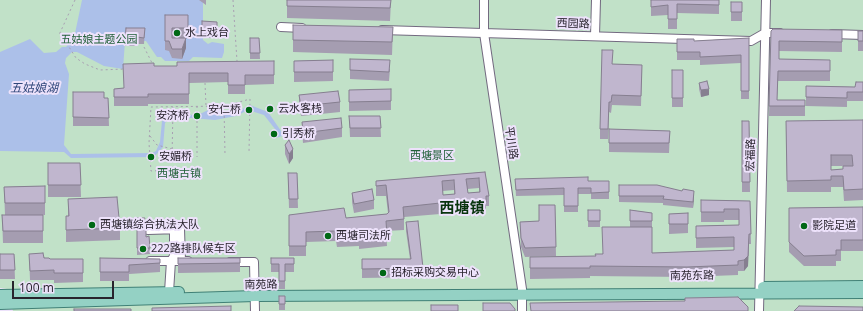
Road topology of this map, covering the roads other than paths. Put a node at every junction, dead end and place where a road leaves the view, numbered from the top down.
1 (484, 0) edge
2 (596, 0) edge
3 (766, 0) edge
4 (281, 27) dead end
5 (312, 28) edge
6 (374, 30) edge
7 (484, 33) junction
8 (765, 33) junction
9 (788, 33) edge
10 (825, 34) edge
11 (863, 35) edge
12 (595, 36) junction
13 (177, 229) junction
14 (148, 230) edge
15 (142, 261) edge
16 (171, 261) junction
17 (181, 261) junction
18 (199, 262) edge
19 (224, 262) edge
20 (863, 286) edge
21 (759, 290) junction
22 (169, 292) junction
23 (522, 292) junction
24 (863, 293) edge
25 (255, 294) junction
26 (0, 295) edge
27 (0, 304) edge
28 (255, 311) edge
29 (522, 311) edge
30 (759, 311) edge

1 - 7 street, 平川路
2 - 12 street
3 - 8 street, 宏福路
4 - 5 street
6 - 7 street, 西园路
7 - 12 street, 西园路
7 - 23 street, 平川路
8 - 9 street, 西园路
8 - 12 street, 西园路
8 - 21 street, 宏福路
10 - 11 street
13 - 14 street
13 - 16 street
13 - 17 street
15 - 16 street
16 - 17 street
16 - 22 street
17 - 18 street
19 - 25 street
20 - 21 main road, 南苑东路
21 - 23 main road, 南苑东路
21 - 24 main road, 南苑东路
21 - 30 street, 宏福路
22 - 25 main road, 南苑路
22 - 26 main road, 南苑路
23 - 25 main road, 南苑路
23 - 29 street, 平川路
25 - 27 main road, 南苑路
25 - 28 street

